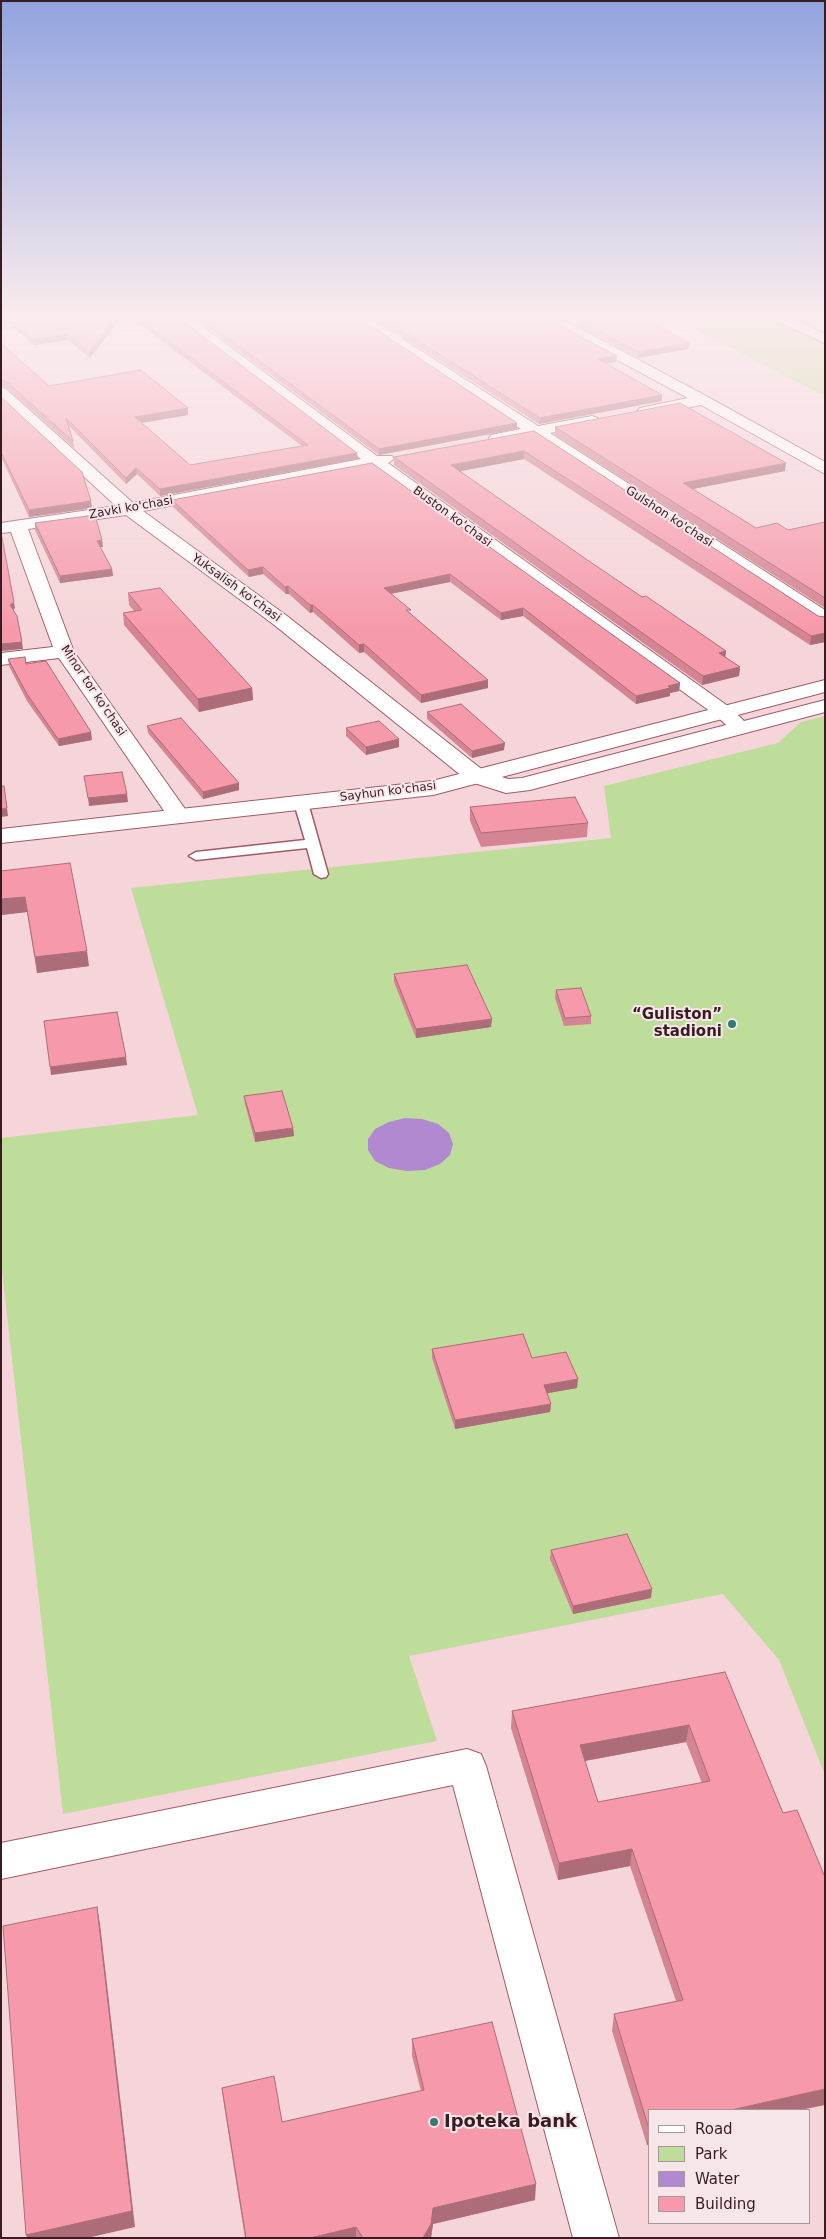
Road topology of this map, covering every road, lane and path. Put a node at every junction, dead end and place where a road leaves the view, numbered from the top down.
1 (34, 422) edge
2 (322, 422) edge
3 (524, 422) edge
4 (582, 422) edge
5 (743, 422) edge
6 (537, 431) junction
7 (480, 442) edge
8 (403, 456) edge
9 (374, 461) junction
10 (825, 469) edge
11 (129, 509) junction
12 (10, 527) edge
13 (825, 619) edge
14 (64, 652) junction
15 (1, 659) edge
16 (825, 686) edge
17 (825, 706) edge
18 (725, 713) junction
19 (740, 728) junction
20 (476, 776) junction
21 (301, 803) junction
22 (179, 816) junction
23 (1, 836) edge
24 (313, 843) junction
25 (196, 856) dead end
26 (321, 874) dead end
27 (1, 1861) edge
28 (596, 2238) edge

1 - 11 street, Yuksalish ko'chasi
2 - 9 street, Buston ko'chasi
3 - 6 street, Gulshon ko'chasi
4 - 6 street
5 - 10 street
6 - 7 street
6 - 13 street, Gulshon ko'chasi
8 - 9 street, Zavki ko'chasi
9 - 11 street, Zavki ko'chasi
9 - 18 street, Buston ko'chasi
11 - 12 street, Zavki ko'chasi
11 - 20 street, Yuksalish ko'chasi
12 - 14 street, Minor tor ko'chasi
14 - 15 street
14 - 22 street, Minor tor ko'chasi
16 - 18 street, Sayhun ko'chasi
17 - 19 street
18 - 19 street, Buston ko'chasi
18 - 20 street, Sayhun ko'chasi
19 - 20 street
20 - 21 street, Sayhun ko'chasi
21 - 22 street, Sayhun ko'chasi
21 - 24 lane
22 - 23 street, Sayhun ko'chasi
24 - 25 lane
24 - 26 lane
27 - 28 street

